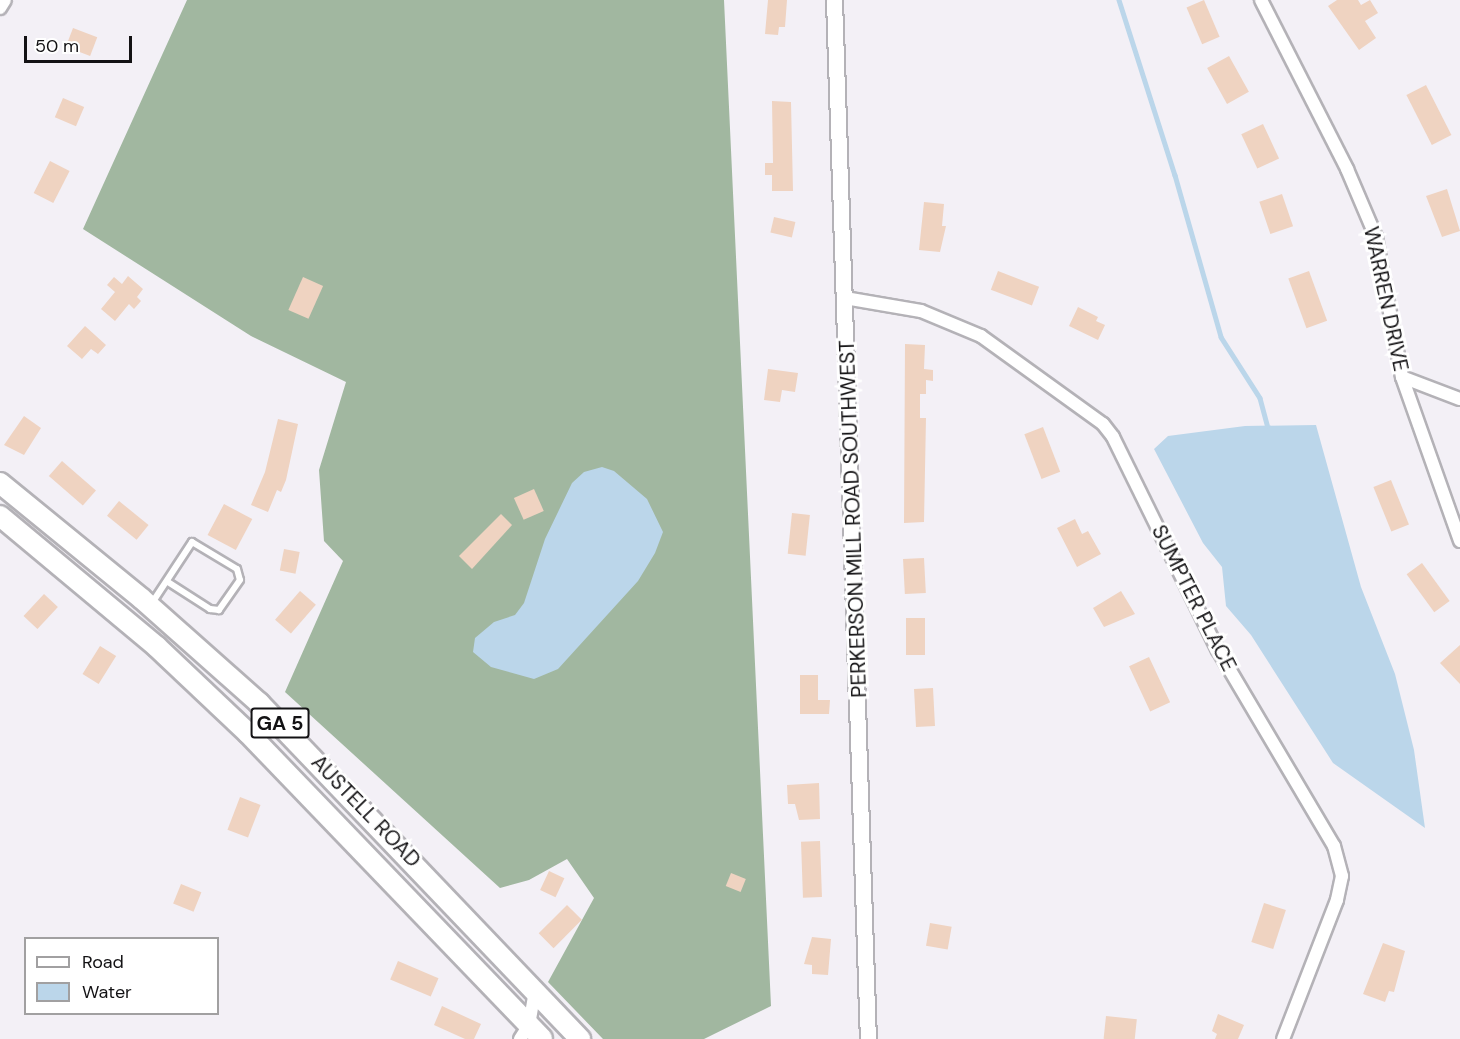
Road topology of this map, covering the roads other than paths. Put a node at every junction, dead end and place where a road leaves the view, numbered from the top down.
1 (5, 0) edge
2 (834, 0) edge
3 (1261, 0) edge
4 (0, 8) edge
5 (845, 298) junction
6 (1402, 377) junction
7 (1460, 399) edge
8 (0, 483) edge
9 (0, 516) edge
10 (1460, 541) edge
11 (168, 582) junction
12 (149, 605) junction
13 (535, 991) junction
14 (530, 1034) edge
15 (580, 1039) edge
16 (868, 1039) edge
17 (1283, 1039) edge

1 - 4 street
2 - 5 street, PERKERSON MILL ROAD SOUTHWEST
3 - 6 street, WARREN DRIVE
5 - 16 street, PERKERSON MILL ROAD SOUTHWEST
5 - 17 street, SUMPTER PLACE
6 - 7 street
6 - 10 street, WARREN DRIVE
8 - 12 main road, AUSTELL ROAD / GA 5
9 - 14 main road, AUSTELL ROAD / GA 5
11 - 11 lane
11 - 12 lane
12 - 13 main road, AUSTELL ROAD / GA 5
13 - 14 street
13 - 15 main road, AUSTELL ROAD / GA 5

